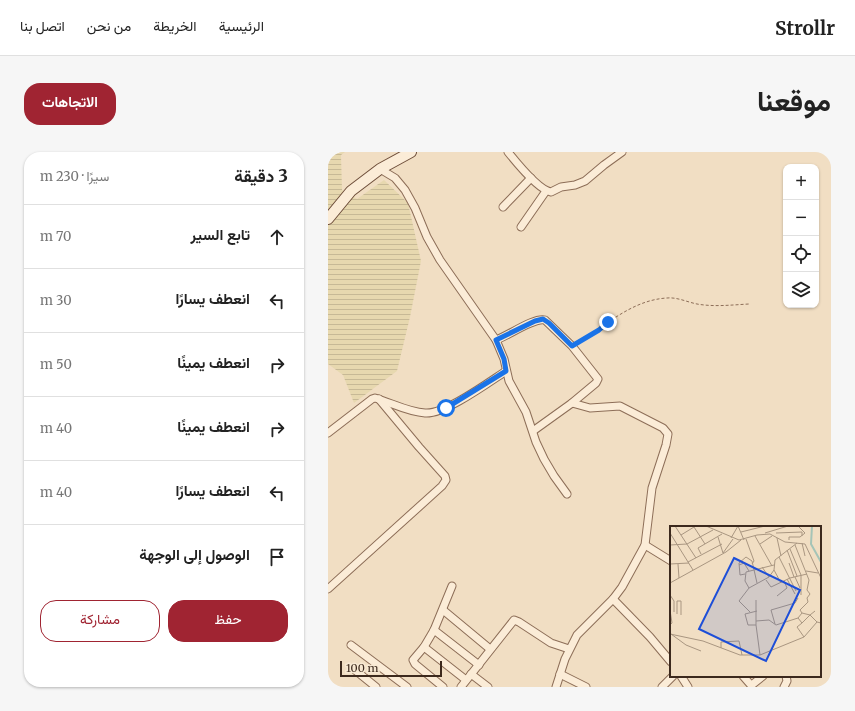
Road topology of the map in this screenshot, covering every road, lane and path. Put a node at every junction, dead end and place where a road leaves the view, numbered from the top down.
1 (411, 152) edge
2 (508, 152) edge
3 (622, 152) edge
4 (380, 169) junction
5 (531, 178) junction
6 (546, 191) junction
7 (503, 207) dead end
8 (328, 219) edge
9 (521, 227) dead end
10 (749, 304) dead end
11 (496, 340) junction
12 (572, 346) junction
13 (506, 371) junction
14 (379, 399) junction
15 (572, 403) junction
16 (328, 432) edge
17 (533, 432) junction
18 (567, 494) dead end
19 (645, 545) junction
20 (670, 559) edge
21 (452, 586) dead end
22 (328, 589) edge
23 (613, 598) junction
24 (443, 610) junction
25 (434, 630) junction
26 (351, 646) dead end
27 (424, 647) junction
28 (490, 649) junction
29 (569, 649) junction
30 (670, 661) edge
31 (479, 665) junction
32 (355, 670) dead end
33 (471, 674) junction
34 (560, 674) junction
35 (672, 677) edge
36 (682, 677) edge
37 (744, 677) edge
38 (762, 677) edge
39 (786, 677) edge
40 (466, 680) junction
41 (376, 687) edge
42 (407, 687) edge
43 (444, 687) edge
44 (461, 687) edge
45 (488, 687) edge
46 (556, 687) edge
47 (586, 687) edge
48 (662, 687) edge
49 (688, 687) edge
50 (784, 687) edge

1 - 4 street
2 - 5 street
3 - 6 street
4 - 8 street
4 - 11 street
5 - 6 street
5 - 7 street
6 - 9 street
10 - 12 path
11 - 12 street
11 - 13 street
12 - 15 street
13 - 14 street
13 - 17 street
14 - 16 street
14 - 22 street
15 - 17 street
15 - 19 street
17 - 18 street
19 - 20 street
19 - 23 street
21 - 24 street
23 - 29 street
23 - 30 street
24 - 25 street
24 - 28 street
25 - 27 street
25 - 31 street
26 - 42 street
27 - 40 street
27 - 43 street
28 - 29 street
28 - 31 street
29 - 34 street
31 - 33 street
32 - 41 street
33 - 40 street
33 - 45 street
34 - 46 street
34 - 47 street
35 - 48 street
36 - 49 street
37 - 38 street
39 - 50 street
40 - 44 street

